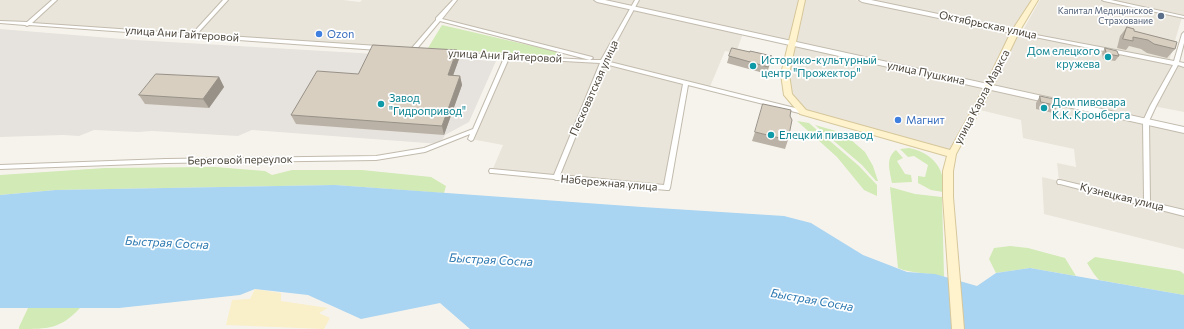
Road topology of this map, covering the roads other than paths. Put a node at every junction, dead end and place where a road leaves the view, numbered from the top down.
1 (55, 0) edge
2 (226, 0) edge
3 (455, 0) edge
4 (597, 0) edge
5 (637, 0) edge
6 (802, 0) edge
7 (862, 0) edge
8 (1035, 0) edge
9 (1104, 0) edge
10 (632, 8) junction
11 (1184, 17) edge
12 (438, 19) junction
13 (0, 22) edge
14 (27, 25) junction
15 (1015, 32) junction
16 (194, 34) junction
17 (1184, 34) edge
18 (791, 43) junction
19 (385, 48) edge
20 (406, 50) edge
21 (413, 50) junction
22 (421, 51) edge
23 (444, 52) edge
24 (507, 56) junction
25 (603, 62) junction
26 (1176, 64) junction
27 (1184, 65) edge
28 (686, 82) junction
29 (989, 86) junction
30 (803, 112) junction
31 (1146, 121) junction
32 (475, 130) junction
33 (1184, 130) edge
34 (471, 140) dead end
35 (952, 154) junction
36 (0, 167) edge
37 (492, 171) dead end
38 (556, 178) junction
39 (1060, 182) dead end
40 (1147, 204) junction
41 (1184, 213) edge
42 (958, 329) edge

1 - 14 street
2 - 16 street
3 - 12 street
4 - 10 street, улица Пушкина
5 - 10 street, Песковатская улица
6 - 18 main road
7 - 15 street, Октябрьская улица
8 - 15 main road, улица Карла Маркса
9 - 11 street
10 - 18 street, улица Пушкина
10 - 25 street, Песковатская улица
12 - 21 street
12 - 25 street
13 - 14 street, улица Ани Гайтеровой
14 - 16 street, улица Ани Гайтеровой
15 - 26 street, Октябрьская улица
15 - 29 main road, улица Карла Маркса
16 - 19 street, улица Ани Гайтеровой
17 - 26 street
18 - 29 street, улица Пушкина
18 - 30 main road
20 - 21 street
21 - 22 street
23 - 24 street, улица Ани Гайтеровой
24 - 25 street, улица Ани Гайтеровой
24 - 32 street
25 - 28 street, улица Ани Гайтеровой
25 - 38 street, Песковатская улица
26 - 27 street, Октябрьская улица
26 - 31 street
28 - 30 street, улица Ани Гайтеровой
28 - 38 street, Набережная улица
29 - 31 street, улица Пушкина
29 - 35 main road, улица Карла Маркса
30 - 35 main road, улица Ани Гайтеровой
31 - 33 street, улица Пушкина
31 - 40 street
32 - 34 street
32 - 36 street, Береговой переулок
35 - 42 main road, улица Карла Маркса
37 - 38 street, Набережная улица
39 - 40 street, Кузнецкая улица
40 - 41 street, Кузнецкая улица

